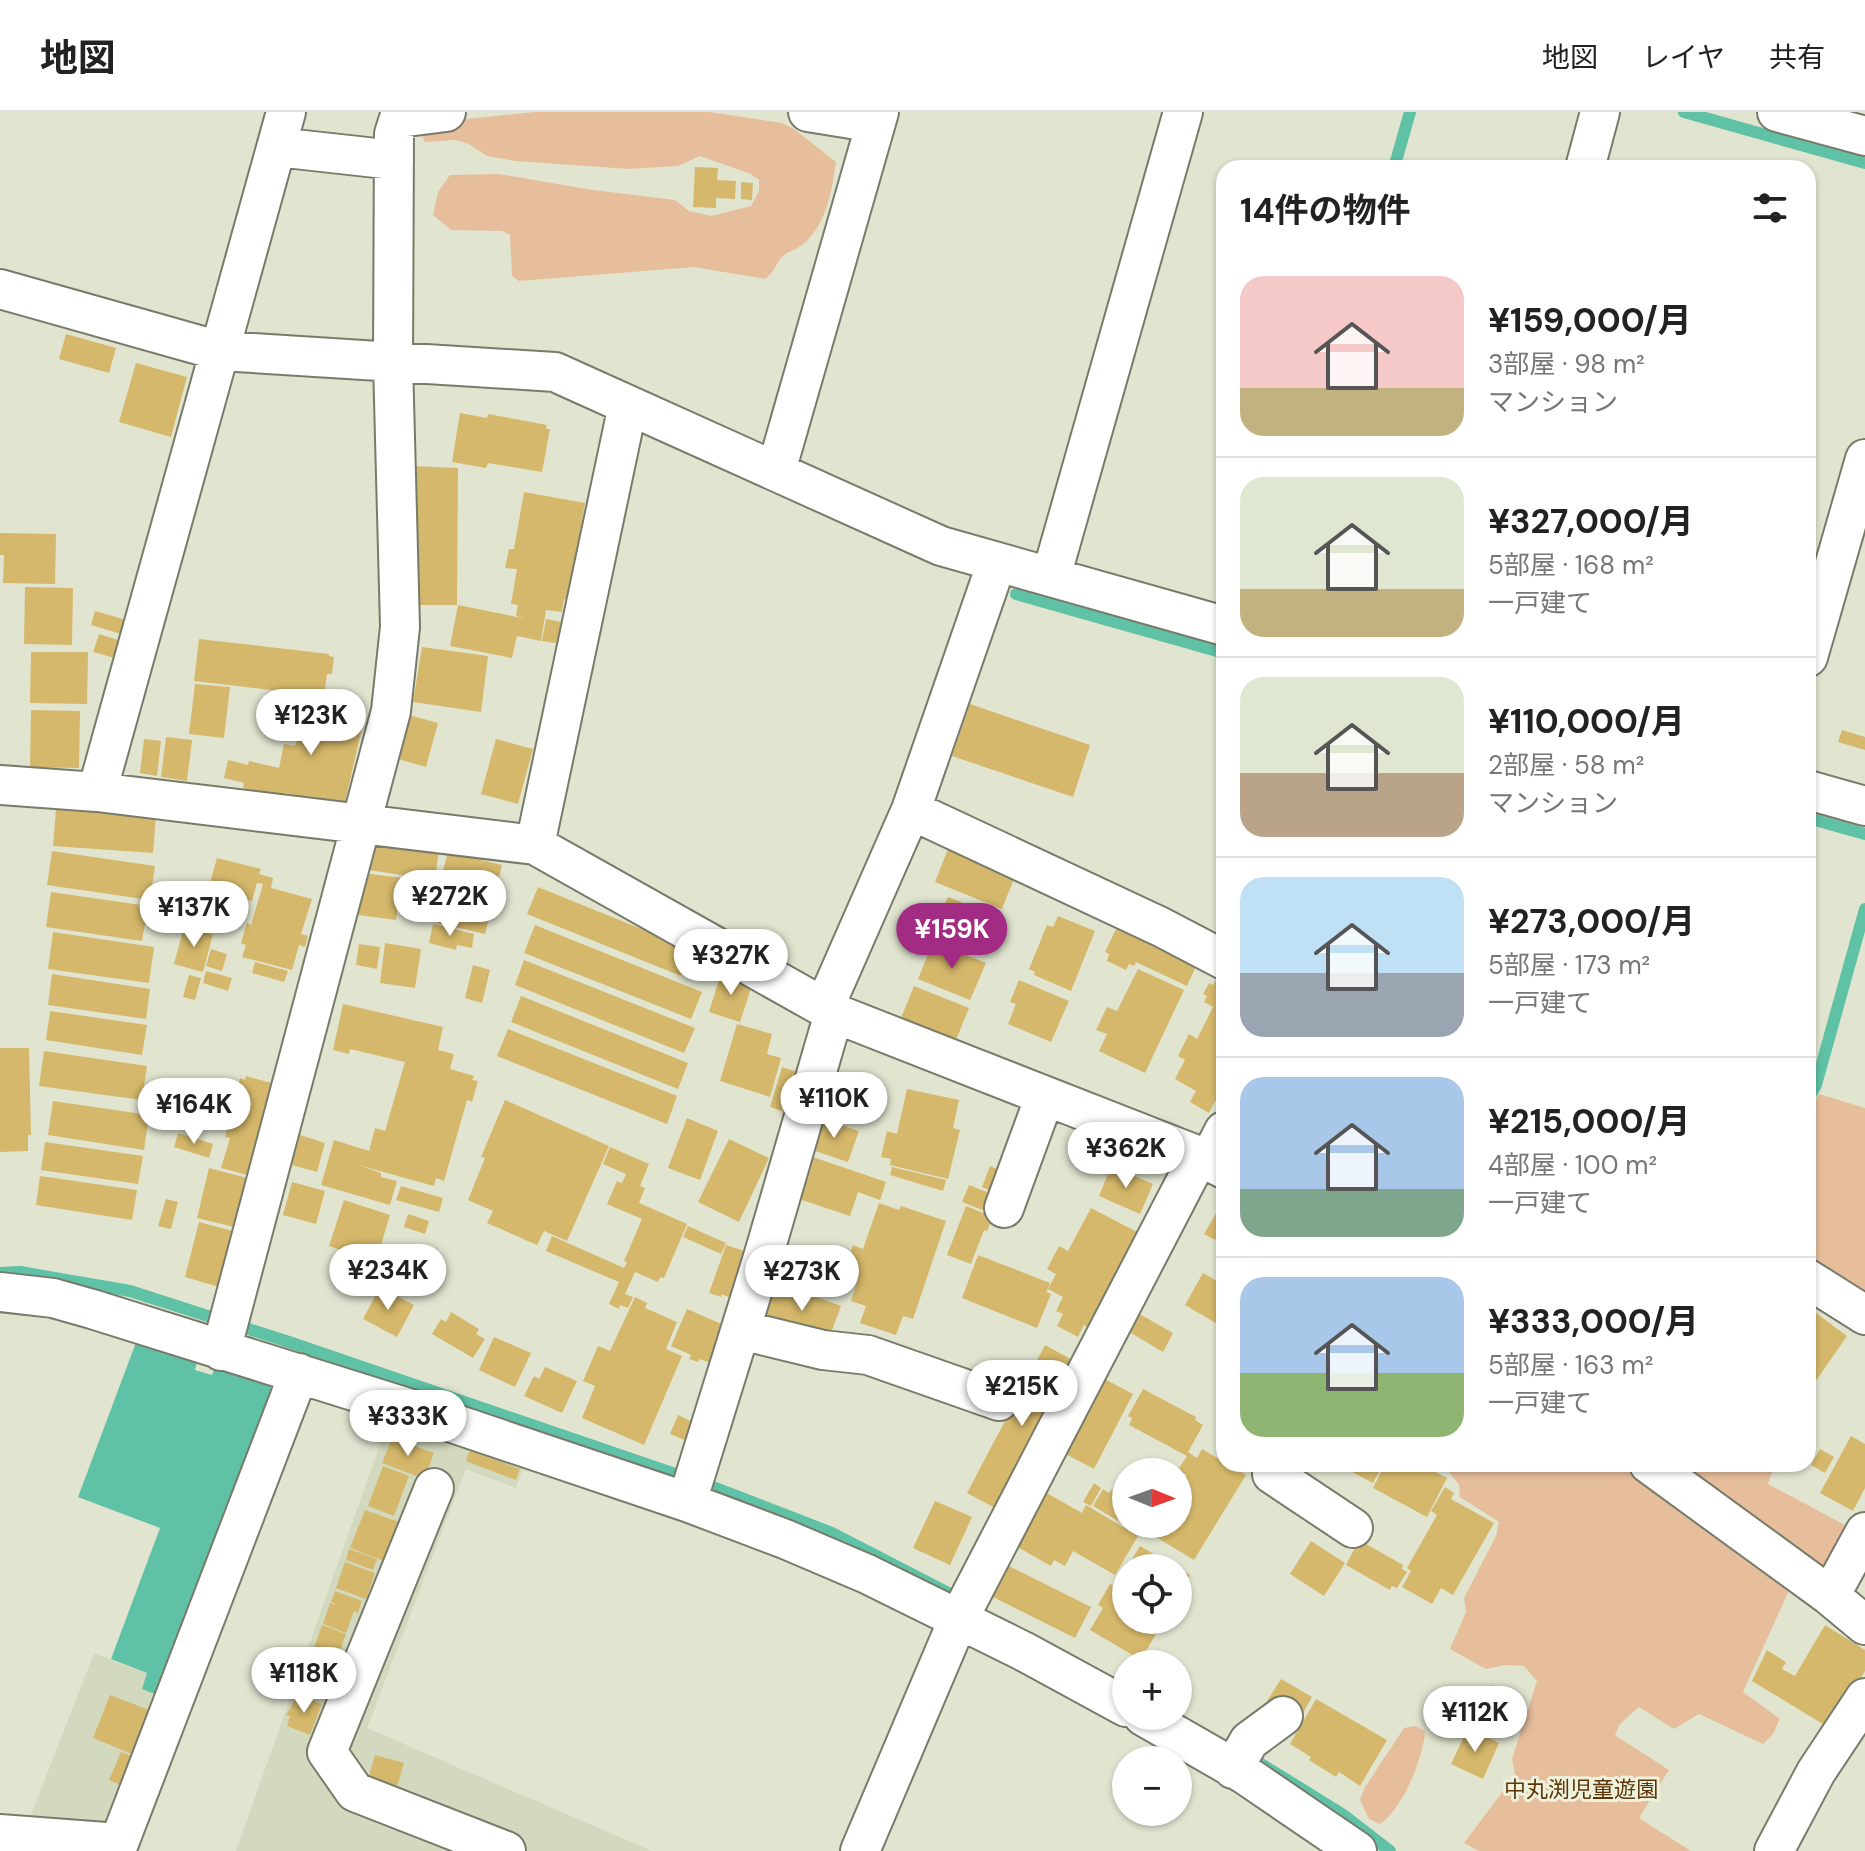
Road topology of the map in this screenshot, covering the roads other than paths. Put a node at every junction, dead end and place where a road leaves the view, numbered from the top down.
1 (446, 112) edge
2 (808, 112) edge
3 (1183, 112) edge
4 (1600, 112) edge
5 (1777, 112) edge
6 (400, 115) edge
7 (877, 118) edge
8 (282, 130) edge
9 (1865, 136) edge
10 (394, 160) junction
11 (1587, 160) edge
12 (0, 289) edge
13 (220, 351) junction
14 (393, 362) junction
15 (628, 405) junction
16 (1865, 459) edge
17 (776, 471) junction
18 (997, 562) junction
19 (1051, 577) junction
20 (1216, 624) edge
21 (1816, 629) edge
22 (0, 785) edge
23 (97, 792) junction
24 (1816, 792) edge
25 (1865, 806) edge
26 (911, 810) junction
27 (361, 824) junction
28 (535, 845) junction
29 (1216, 956) edge
30 (829, 1011) junction
31 (1045, 1096) junction
32 (1214, 1154) edge
33 (1004, 1208) dead end
34 (1816, 1284) edge
35 (0, 1292) edge
36 (1865, 1315) edge
37 (741, 1330) junction
38 (226, 1335) junction
39 (299, 1373) junction
40 (999, 1401) dead end
41 (1273, 1472) edge
42 (1660, 1472) edge
43 (434, 1488) dead end
44 (691, 1488) junction
45 (1353, 1528) dead end
46 (1865, 1532) edge
47 (1830, 1596) junction
48 (964, 1609) junction
49 (1865, 1625) edge
50 (1865, 1698) edge
51 (1112, 1699) edge
52 (1283, 1716) dead end
53 (1177, 1730) edge
54 (1240, 1756) junction
55 (0, 1834) edge
56 (506, 1851) edge
57 (860, 1851) edge
58 (1357, 1851) edge
59 (1774, 1851) edge

1 - 6 street
2 - 7 street
3 - 19 street
4 - 11 street
5 - 9 street
6 - 10 street
7 - 17 street
8 - 10 street
8 - 13 street
10 - 14 street
12 - 13 street
13 - 14 street
13 - 23 street
14 - 15 street
14 - 27 street
15 - 17 street
15 - 28 street
16 - 21 street
17 - 18 street
18 - 19 street
18 - 26 street
19 - 20 street
22 - 23 street
23 - 27 street
24 - 25 street
26 - 29 street
26 - 30 street
27 - 28 street
27 - 38 street
28 - 30 street
30 - 31 street
30 - 37 street
31 - 32 street
31 - 33 street
32 - 48 street
34 - 36 street
35 - 38 street
37 - 40 street
37 - 44 street
38 - 39 street
39 - 44 street
39 - 55 street
41 - 45 street
42 - 47 street
43 - 56 street
44 - 48 street
46 - 47 street
47 - 49 street
48 - 51 street
48 - 57 street
50 - 59 street
52 - 54 street
53 - 54 street
54 - 58 street

